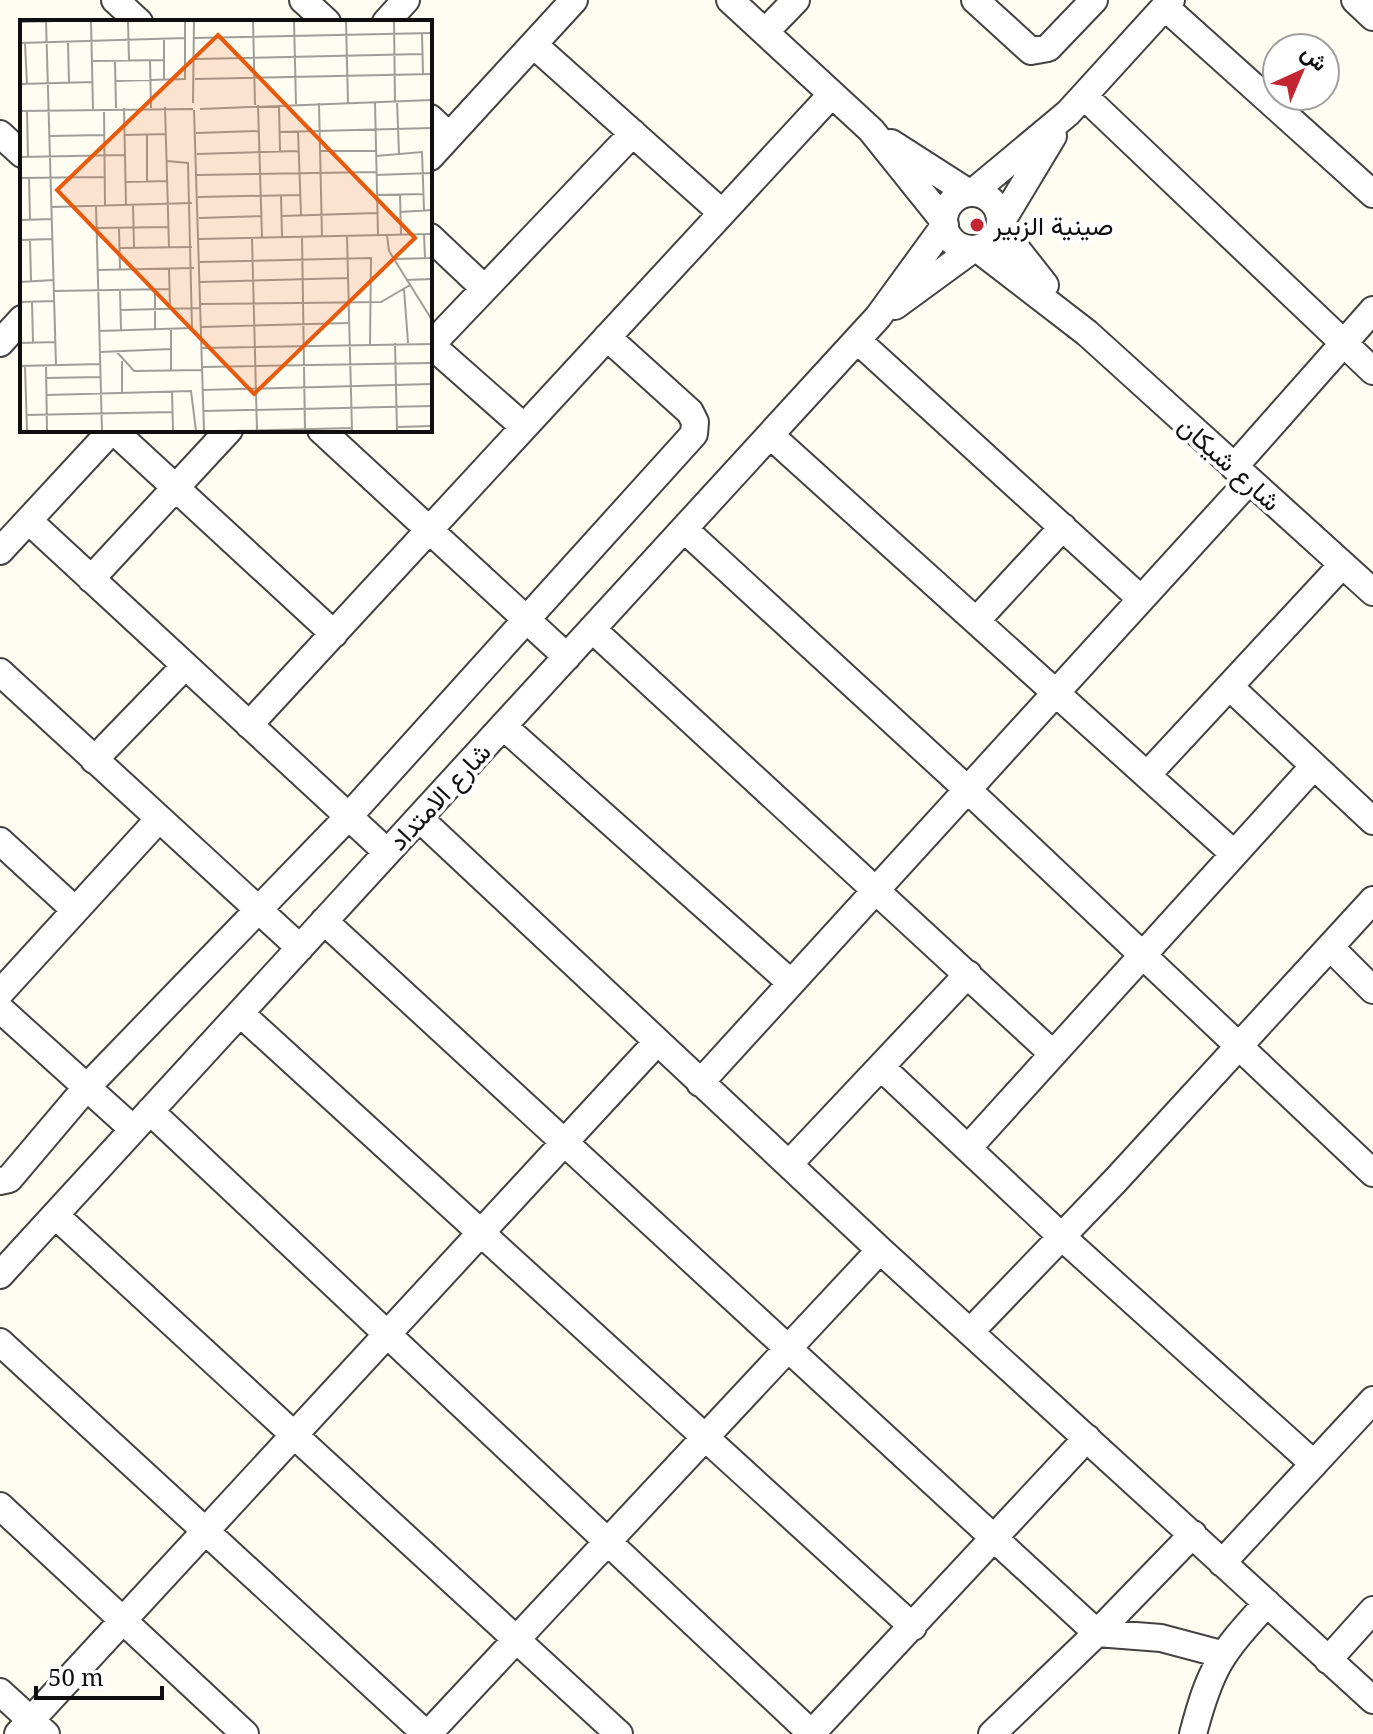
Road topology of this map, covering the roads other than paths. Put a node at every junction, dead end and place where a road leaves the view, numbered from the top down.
1 (115, 0) edge
2 (303, 0) edge
3 (406, 0) edge
4 (574, 0) edge
5 (730, 0) edge
6 (796, 0) edge
7 (975, 0) edge
8 (1094, 0) edge
9 (1355, 0) edge
10 (1168, 4) edge
11 (1373, 17) edge
12 (137, 20) edge
13 (325, 20) edge
14 (388, 20) edge
15 (765, 32) junction
16 (534, 45) junction
17 (832, 94) junction
18 (1076, 105) junction
19 (432, 120) edge
20 (871, 130) junction
21 (633, 133) junction
22 (0, 134) edge
23 (449, 136) junction
24 (20, 152) edge
25 (432, 155) edge
26 (971, 193) junction
27 (1373, 194) edge
28 (722, 213) junction
29 (944, 223) junction
30 (1000, 226) junction
31 (432, 239) edge
32 (976, 249) junction
33 (484, 288) junction
34 (1373, 310) edge
35 (878, 317) junction
36 (1087, 333) junction
37 (607, 337) junction
38 (857, 340) junction
39 (432, 342) edge
40 (1344, 344) junction
41 (432, 346) edge
42 (1373, 371) edge
43 (524, 427) junction
44 (110, 432) edge
45 (114, 432) edge
46 (227, 432) edge
47 (323, 432) edge
48 (770, 435) junction
49 (1242, 474) junction
50 (175, 488) junction
51 (29, 521) junction
52 (1063, 527) junction
53 (684, 529) junction
54 (429, 530) junction
55 (0, 551) edge
56 (1342, 565) junction
57 (91, 579) junction
58 (1373, 592) edge
59 (1141, 599) junction
60 (525, 619) junction
61 (976, 621) junction
62 (592, 629) junction
63 (334, 634) junction
64 (567, 657) junction
65 (185, 666) junction
66 (0, 673) edge
67 (1231, 688) junction
68 (1056, 693) junction
69 (249, 725) junction
70 (503, 726) junction
71 (94, 760) junction
72 (1314, 766) junction
73 (1147, 775) junction
74 (968, 790) junction
75 (349, 816) junction
76 (419, 818) junction
77 (158, 820) junction
78 (1373, 821) edge
79 (4, 852) edge
80 (387, 852) junction
81 (1232, 852) junction
82 (877, 889) junction
83 (1373, 900) edge
84 (75, 910) junction
85 (258, 910) junction
86 (324, 921) junction
87 (1330, 947) junction
88 (300, 948) junction
89 (1139, 955) junction
90 (968, 974) junction
91 (791, 983) junction
92 (1373, 990) edge
93 (0, 993) edge
94 (0, 1009) edge
95 (240, 1013) junction
96 (657, 1042) junction
97 (1238, 1047) junction
98 (1052, 1053) junction
99 (881, 1067) junction
100 (700, 1083) junction
101 (86, 1088) junction
102 (141, 1120) junction
103 (565, 1143) junction
104 (968, 1148) junction
105 (789, 1164) junction
106 (1373, 1173) edge
107 (0, 1181) edge
108 (55, 1215) junction
109 (481, 1233) junction
110 (1062, 1237) junction
111 (880, 1250) junction
112 (0, 1275) edge
113 (970, 1332) junction
114 (388, 1335) junction
115 (0, 1342) edge
116 (787, 1348) junction
117 (1373, 1400) edge
118 (294, 1436) junction
119 (704, 1438) junction
120 (1087, 1438) junction
121 (1314, 1464) junction
122 (0, 1506) edge
123 (207, 1530) junction
124 (1193, 1534) junction
125 (994, 1539) junction
126 (608, 1540) junction
127 (1222, 1563) junction
128 (1267, 1603) junction
129 (1373, 1610) edge
130 (124, 1619) junction
131 (913, 1627) junction
132 (1097, 1633) junction
133 (514, 1640) junction
134 (1221, 1654) junction
135 (1328, 1660) junction
136 (0, 1692) edge
137 (1373, 1700) edge
138 (32, 1729) edge
139 (245, 1734) edge
140 (427, 1734) edge
141 (619, 1734) edge
142 (812, 1734) edge
143 (992, 1734) edge
144 (1193, 1734) edge

1 - 12 street
2 - 13 street
3 - 14 street
4 - 16 street
5 - 15 street
6 - 15 street
7 - 8 street
9 - 11 street
10 - 18 street
10 - 27 street
15 - 17 street
16 - 21 street
16 - 23 street
17 - 20 street
17 - 28 street
18 - 26 street
18 - 30 street
18 - 40 street
19 - 23 street
20 - 26 street
20 - 29 street
21 - 28 street
21 - 33 street
22 - 24 street
23 - 25 street
26 - 29 street
26 - 30 street
28 - 37 street
29 - 32 street
29 - 35 street, شارع الامتداد
30 - 32 street
30 - 36 street, شارع شيكان
31 - 33 street
32 - 35 street, شارع الامتداد
32 - 36 street, شارع شيكان
33 - 39 street
34 - 40 street
35 - 38 street, شارع الامتداد
36 - 49 street, شارع شيكان
37 - 43 street
37 - 60 street
38 - 48 street, شارع الامتداد
38 - 52 street
40 - 42 street
40 - 49 street
41 - 43 street
43 - 54 street
44 - 51 street
45 - 50 street
46 - 50 street
47 - 54 street
48 - 53 street, شارع الامتداد
48 - 61 street
49 - 56 street, شارع شيكان
49 - 59 street
50 - 57 street
50 - 63 street
51 - 55 street
51 - 57 street
52 - 59 street
52 - 61 street
53 - 62 street, شارع الامتداد
53 - 74 street
54 - 60 street
54 - 63 street
56 - 58 street, شارع شيكان
56 - 67 street
57 - 65 street
59 - 68 street
60 - 64 street
60 - 75 street
61 - 68 street
62 - 64 street, شارع الامتداد
62 - 82 street
63 - 69 street
64 - 70 street, شارع الامتداد
65 - 69 street
65 - 71 street
66 - 71 street
67 - 72 street
67 - 73 street
68 - 73 street
68 - 74 street
69 - 75 street
70 - 76 street, شارع الامتداد
70 - 91 street
71 - 77 street
72 - 78 street
72 - 81 street
73 - 81 street
74 - 82 street
74 - 89 street
75 - 80 street
75 - 85 street
76 - 80 street, شارع الامتداد
76 - 96 street
77 - 84 street
77 - 85 street
79 - 84 street
80 - 86 street, شارع الامتداد
81 - 89 street
82 - 90 street
82 - 91 street
83 - 87 street
84 - 93 street
85 - 88 street
85 - 101 street
86 - 88 street, شارع الامتداد
86 - 103 street
87 - 92 street
87 - 97 street
88 - 95 street, شارع الامتداد
89 - 97 street
89 - 98 street
90 - 98 street
90 - 99 street
91 - 100 street
94 - 101 street
95 - 102 street, شارع الامتداد
95 - 109 street
96 - 100 street
96 - 103 street
97 - 106 street
97 - 110 street
98 - 104 street
99 - 104 street
99 - 105 street
100 - 105 street
101 - 102 street
101 - 107 street
102 - 108 street, شارع الامتداد
102 - 114 street
103 - 109 street
103 - 116 street
104 - 110 street
105 - 111 street
108 - 112 street, شارع الامتداد
108 - 118 street
109 - 114 street
109 - 119 street
110 - 113 street
110 - 121 street
111 - 113 street
111 - 116 street
113 - 120 street
114 - 118 street
114 - 126 street
115 - 123 street
116 - 119 street
116 - 125 street
117 - 121 street
118 - 123 street
118 - 133 street
119 - 126 street
119 - 131 street
120 - 124 street
120 - 125 street
121 - 127 street
122 - 130 street
123 - 130 street
123 - 140 street
124 - 127 street
124 - 132 street
125 - 131 street
125 - 132 street
126 - 133 street
126 - 142 street
127 - 128 street
128 - 134 street
128 - 135 street
129 - 135 street
130 - 138 street
130 - 139 street
131 - 142 street
132 - 134 street
132 - 143 street
133 - 140 street
133 - 141 street
134 - 144 street
135 - 137 street
136 - 138 street

